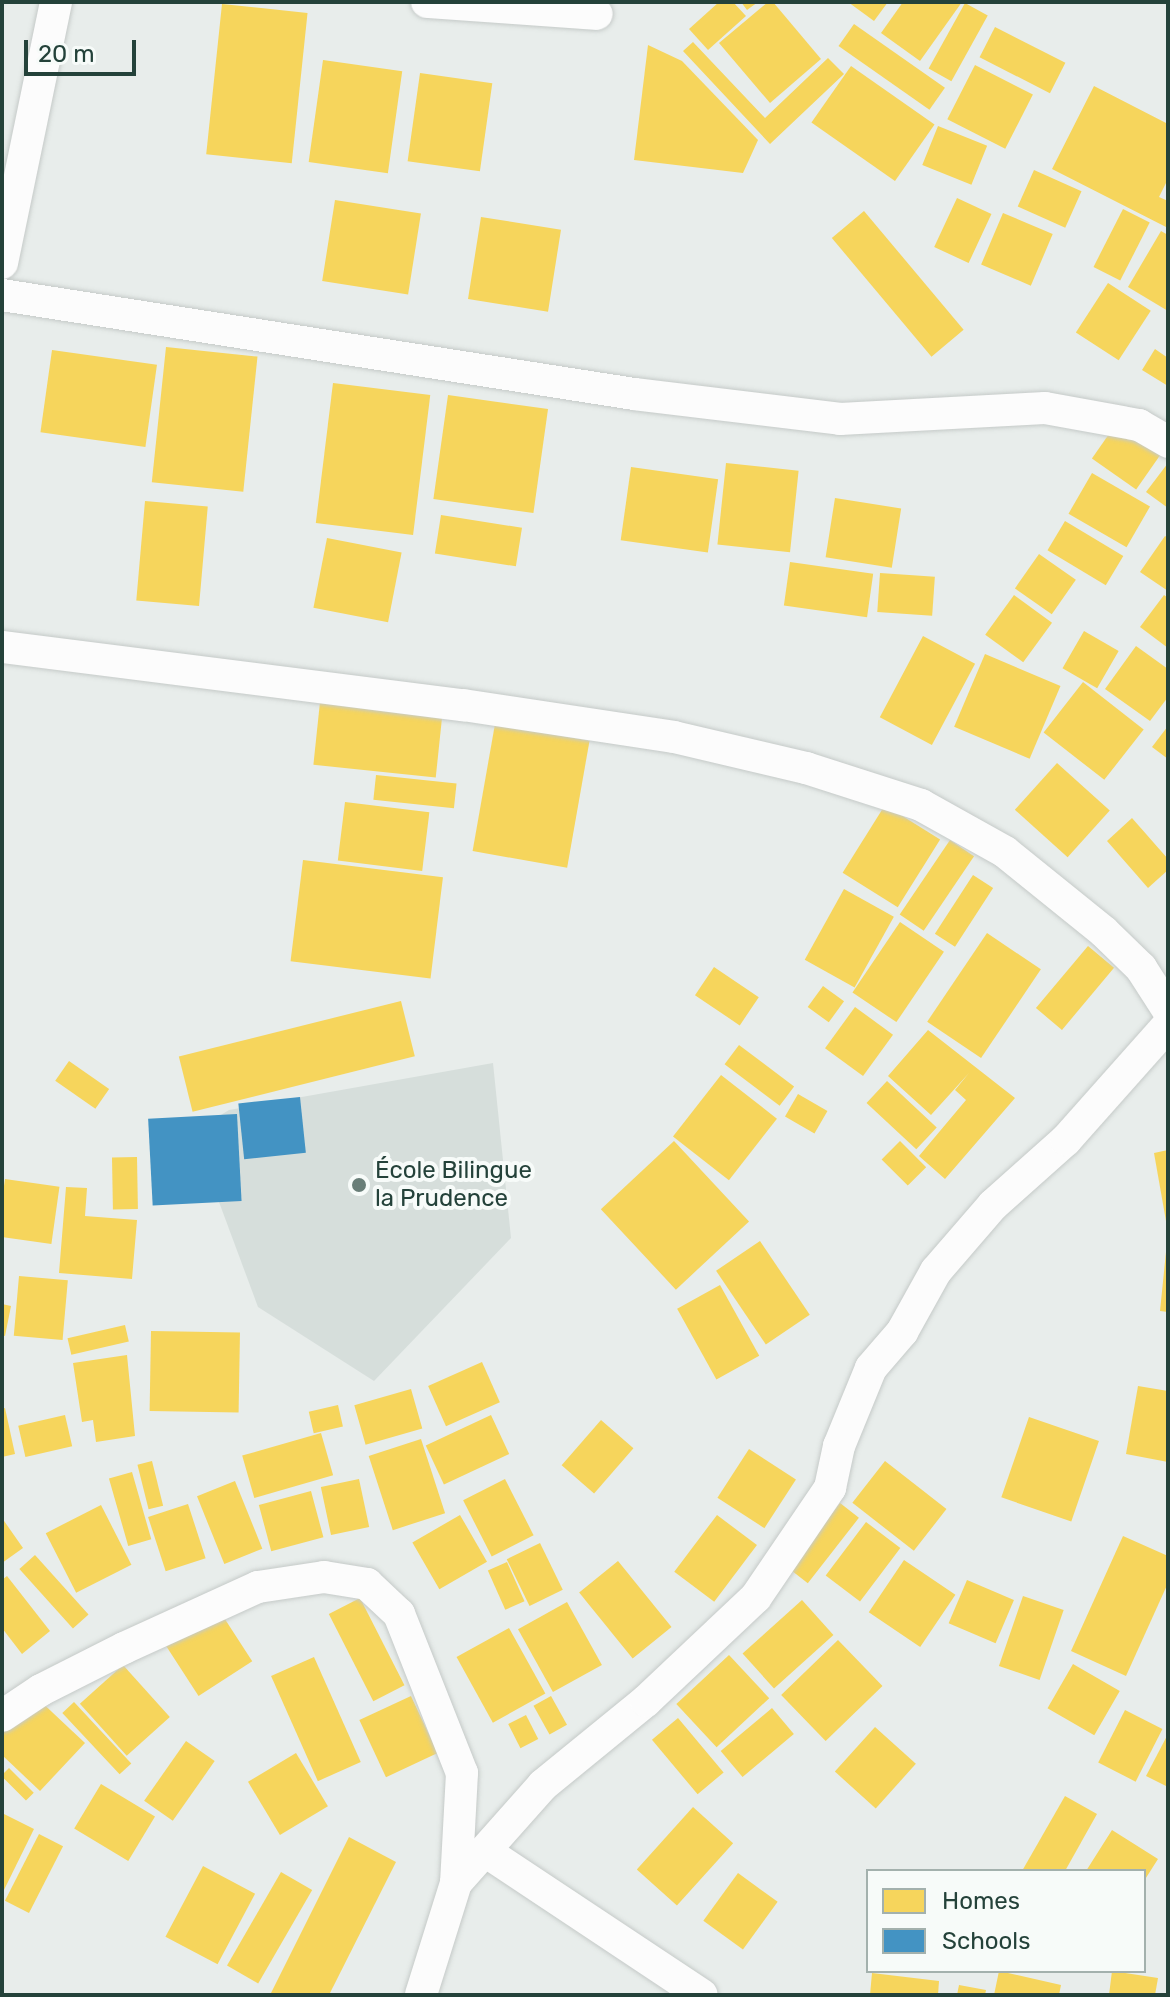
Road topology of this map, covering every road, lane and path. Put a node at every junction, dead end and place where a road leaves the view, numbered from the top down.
1 (56, 2) edge
2 (427, 2) edge
3 (597, 14) dead end
4 (2, 263) edge
5 (2, 295) edge
6 (1168, 442) edge
7 (2, 647) edge
8 (1168, 1010) edge
9 (1168, 1025) edge
10 (2, 1716) edge
11 (485, 1851) junction
12 (456, 1883) junction
13 (421, 1995) edge
14 (702, 1995) edge

1 - 4 street
2 - 3 street
5 - 6 street
7 - 8 street
9 - 11 street
10 - 12 street
11 - 12 street
11 - 14 street
12 - 13 street

